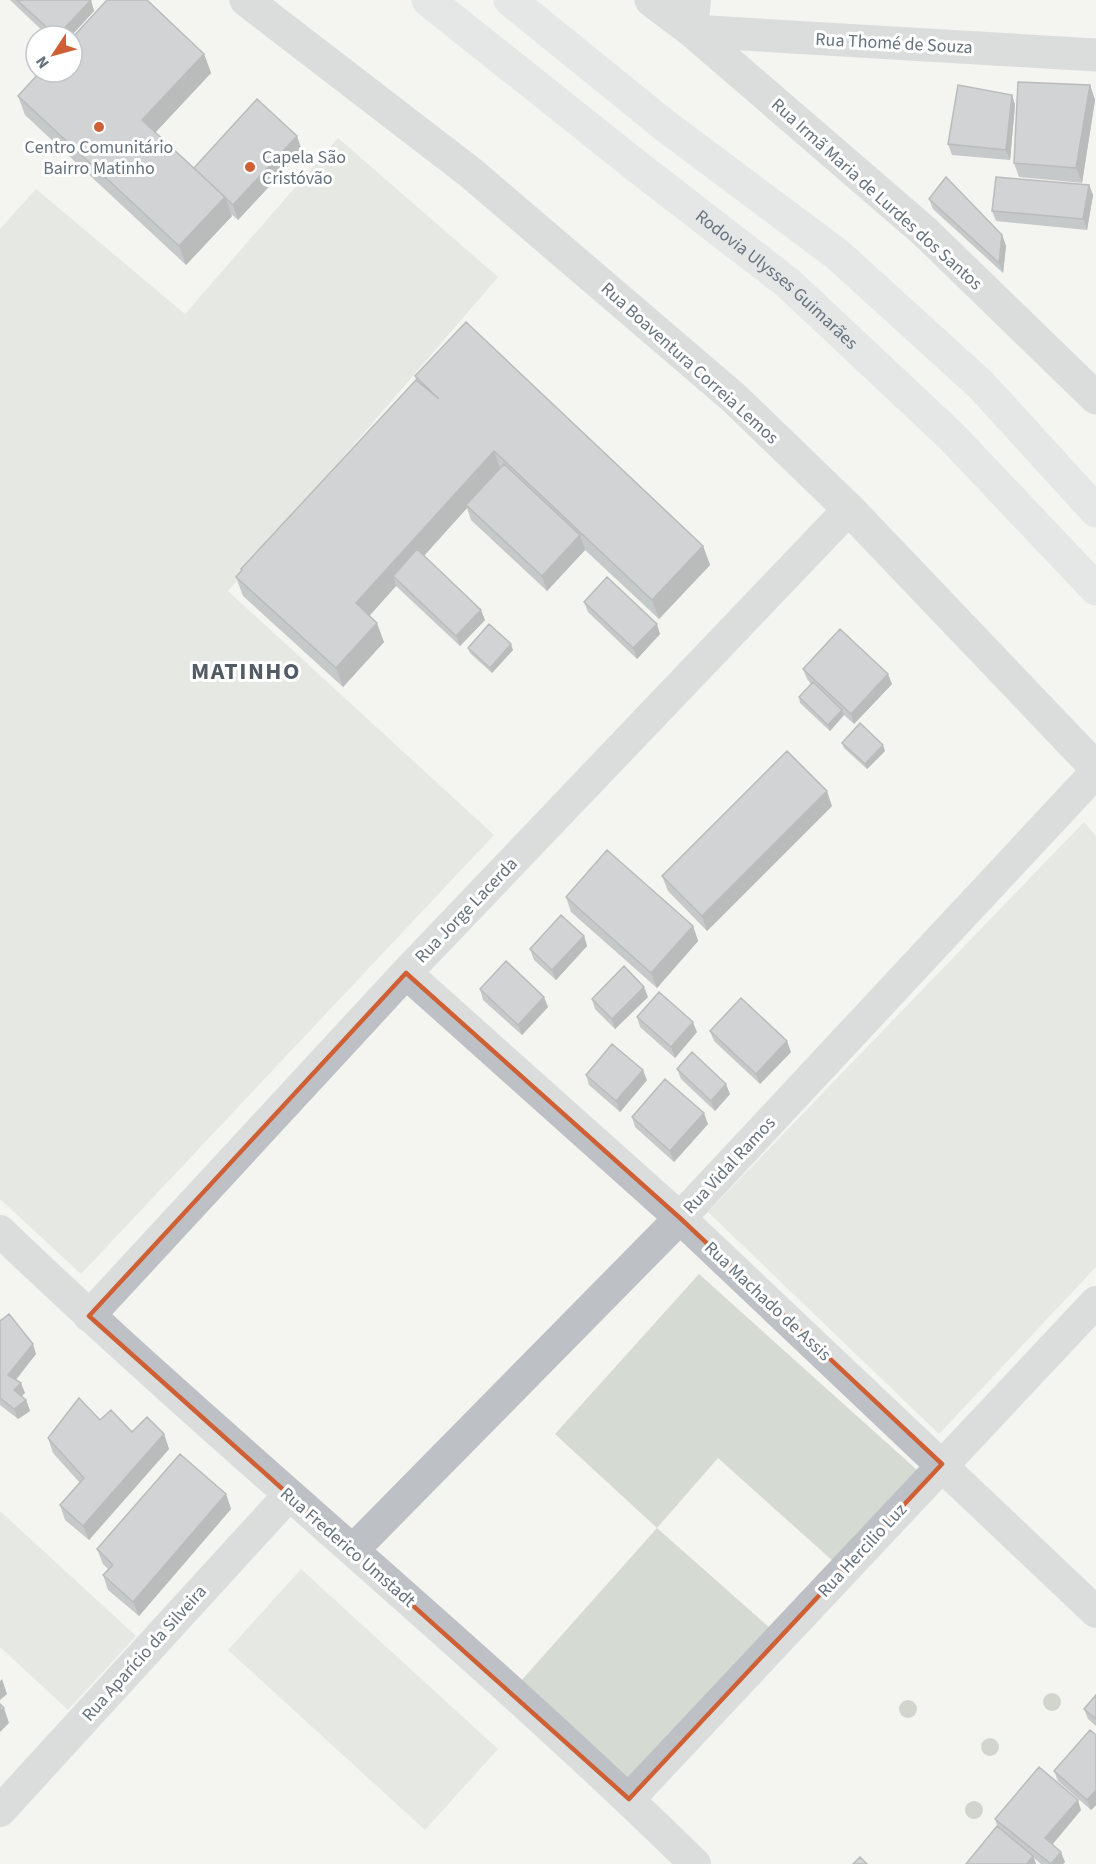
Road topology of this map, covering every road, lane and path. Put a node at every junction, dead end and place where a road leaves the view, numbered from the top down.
1 (246, 0) edge
2 (428, 0) edge
3 (510, 0) edge
4 (651, 0) edge
5 (693, 15) edge
6 (1096, 55) edge
7 (1096, 398) edge
8 (849, 509) junction
9 (1096, 511) edge
10 (1096, 590) edge
11 (1096, 770) edge
12 (406, 973) junction
13 (680, 1218) junction
14 (0, 1232) edge
15 (1096, 1302) edge
16 (89, 1316) junction
17 (942, 1464) junction
18 (289, 1495) junction
19 (353, 1550) junction
20 (1096, 1612) edge
21 (629, 1799) junction
22 (0, 1812) edge
23 (695, 1864) edge

1 - 8 street, Rua Boaventura Correia Lemos
2 - 10 highway, Rodovia Ulysses Guimarães
3 - 9 highway
4 - 5 street, Rua Irmã Maria de Lurdes dos Santos
5 - 6 street, Rua Thomé de Souza
5 - 7 street, Rua Irmã Maria de Lurdes dos Santos
8 - 11 street, Rua Boaventura Correia Lemos
8 - 12 street, Rua Jorge Lacerda
11 - 13 street, Rua Vidal Ramos
12 - 13 street, Rua Machado de Assis
12 - 16 street, Rua Jorge Lacerda
13 - 17 street, Rua Machado de Assis
13 - 19 street, Rua Vidal Ramos
14 - 16 street, Rua Frederico Umstadt
15 - 17 street, Rua Hercilio Luz
16 - 18 street, Rua Frederico Umstadt
17 - 20 street, Rua Machado de Assis
17 - 21 street, Rua Hercilio Luz
18 - 19 street, Rua Frederico Umstadt
18 - 22 street, Rua Aparício da Silveira
19 - 21 street, Rua Frederico Umstadt
21 - 23 street, Rua Frederico Umstadt

